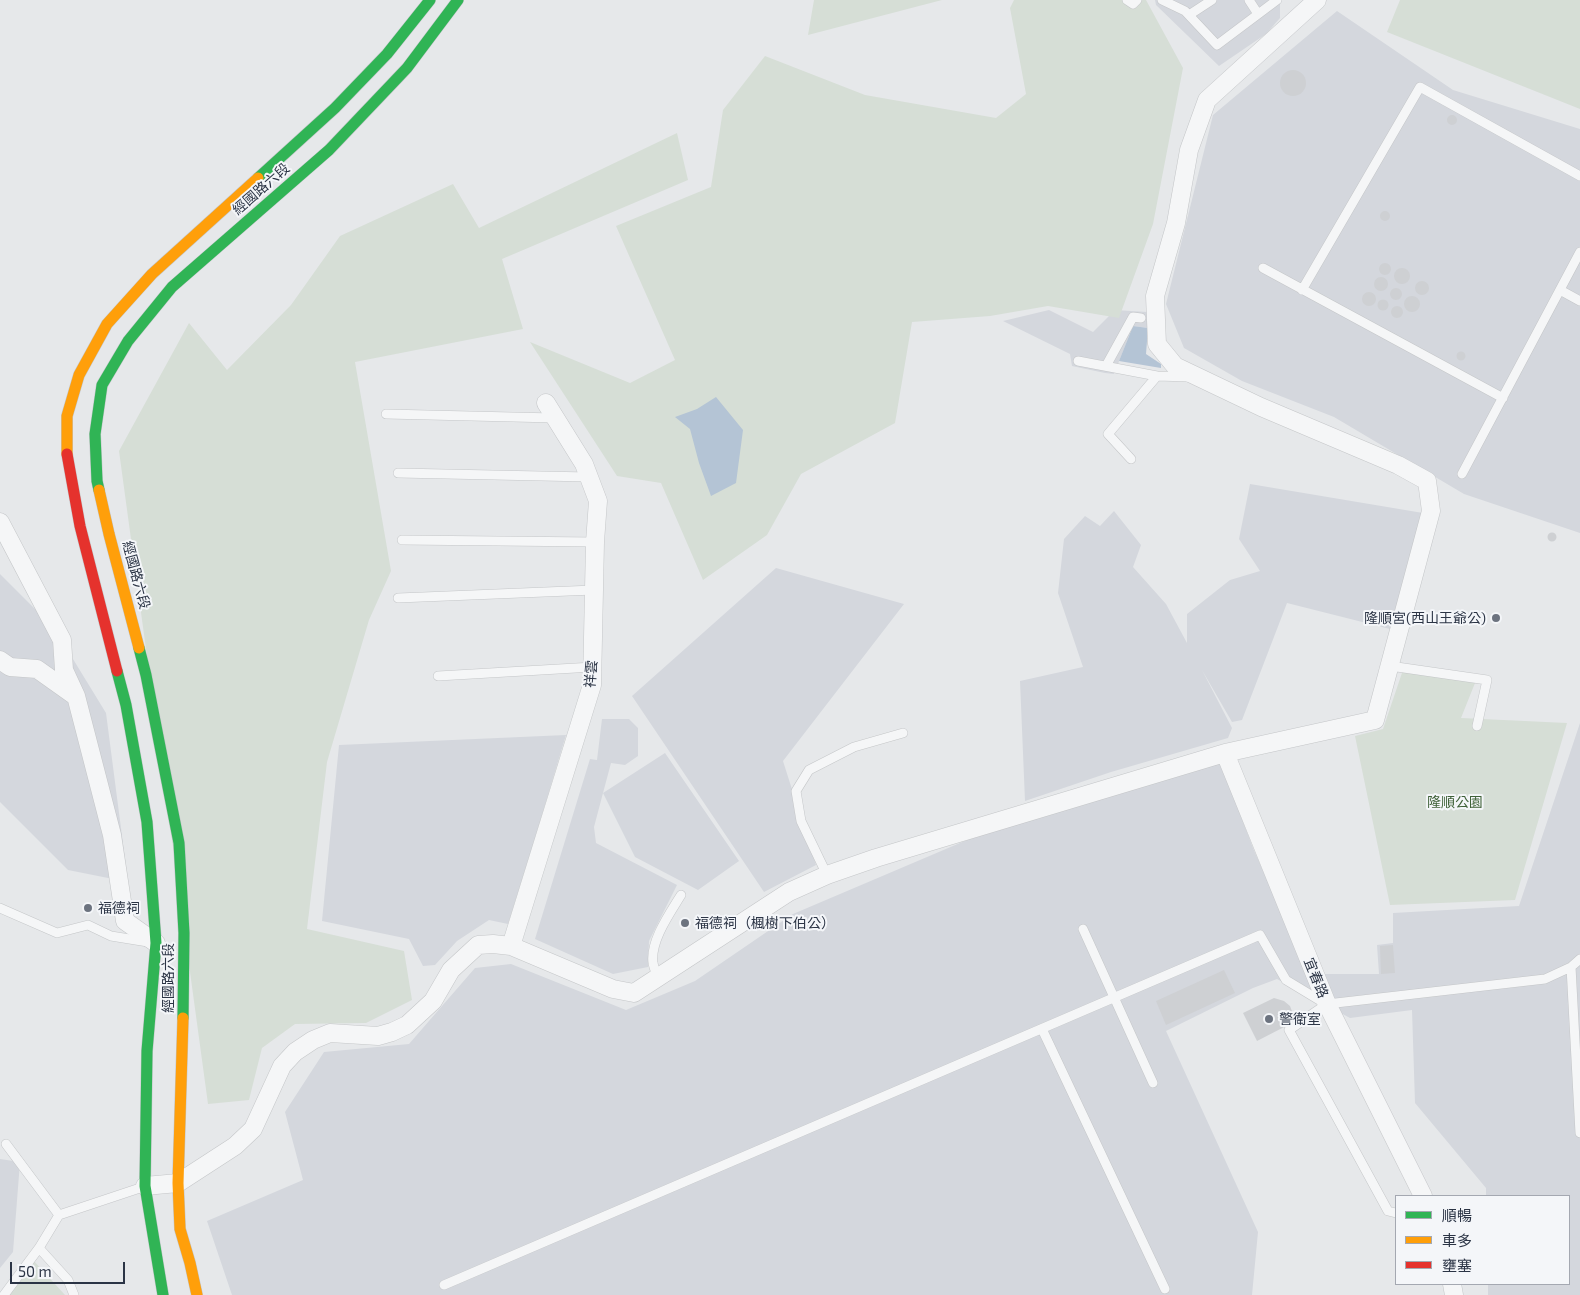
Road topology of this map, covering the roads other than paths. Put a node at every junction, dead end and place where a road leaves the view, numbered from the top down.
1 (430, 0) edge
2 (458, 0) edge
3 (1127, 0) edge
4 (1137, 0) edge
5 (1162, 0) edge
6 (1212, 0) edge
7 (1249, 0) edge
8 (1277, 0) edge
9 (1316, 0) edge
10 (1258, 14) junction
11 (1188, 15) junction
12 (408, 47) junction
13 (1580, 176) edge
14 (1580, 252) edge
15 (1262, 268) dead end
16 (1302, 290) junction
17 (1560, 290) junction
18 (1580, 301) edge
19 (1141, 318) dead end
20 (1078, 361) dead end
21 (1106, 366) junction
22 (1157, 376) junction
23 (1199, 378) junction
24 (1503, 398) junction
25 (546, 403) dead end
26 (386, 414) dead end
27 (555, 418) junction
28 (1131, 459) dead end
29 (398, 473) dead end
30 (1462, 474) dead end
31 (589, 477) junction
32 (0, 522) edge
33 (402, 540) dead end
34 (595, 542) junction
35 (594, 590) junction
36 (398, 598) dead end
37 (0, 660) edge
38 (593, 666) junction
39 (1390, 666) junction
40 (438, 676) dead end
41 (76, 696) junction
42 (1476, 726) dead end
43 (903, 733) dead end
44 (1225, 753) junction
45 (827, 875) junction
46 (681, 896) dead end
47 (0, 908) edge
48 (1083, 929) dead end
49 (170, 943) junction
50 (511, 946) junction
51 (1580, 960) edge
52 (1571, 967) junction
53 (658, 978) junction
54 (1114, 998) junction
55 (1327, 1004) junction
56 (1042, 1029) junction
57 (1153, 1083) dead end
58 (1580, 1133) edge
59 (6, 1144) dead end
60 (178, 1184) junction
61 (145, 1186) junction
62 (1422, 1195) edge
63 (1395, 1213) edge
64 (59, 1215) junction
65 (39, 1248) junction
66 (444, 1285) dead end
67 (1165, 1289) dead end
68 (4, 1292) edge
69 (74, 1295) edge
70 (163, 1295) edge
71 (197, 1295) edge

1 - 12 main road, 經國路六段
2 - 12 main road, 經國路六段
3 - 4 lane
5 - 11 lane
6 - 11 lane
7 - 10 lane
8 - 10 lane
9 - 23 street
10 - 11 lane
12 - 49 main road, 經國路六段
12 - 49 main road, 經國路六段
13 - 16 lane
14 - 17 lane
15 - 16 lane
16 - 24 lane
17 - 18 lane
17 - 24 lane
19 - 21 lane
20 - 21 lane
21 - 22 lane
22 - 23 lane
22 - 28 lane
23 - 39 street
24 - 30 lane
25 - 27 street, 祥雲
26 - 27 lane
27 - 31 street, 祥雲
29 - 31 lane
31 - 34 street, 祥雲
32 - 41 street
33 - 34 lane
34 - 35 street, 祥雲
35 - 36 lane
35 - 38 street, 祥雲
37 - 41 street
38 - 40 lane
38 - 50 street, 祥雲
39 - 42 lane
39 - 44 street
41 - 49 street
43 - 45 lane
44 - 45 street
44 - 55 street, 宜春路
45 - 53 street
46 - 53 lane
47 - 49 lane
48 - 54 lane
49 - 60 main road, 經國路六段
49 - 61 main road, 經國路六段
50 - 53 street
50 - 60 street
51 - 52 lane
52 - 55 lane
52 - 58 lane
54 - 55 lane
54 - 56 lane
54 - 57 lane
55 - 62 street, 宜春路
55 - 63 lane
56 - 66 lane
56 - 67 lane
59 - 64 lane
60 - 61 street
60 - 71 main road, 經國路六段
61 - 64 lane
61 - 70 main road, 經國路六段
64 - 65 lane
65 - 68 lane
65 - 69 lane

